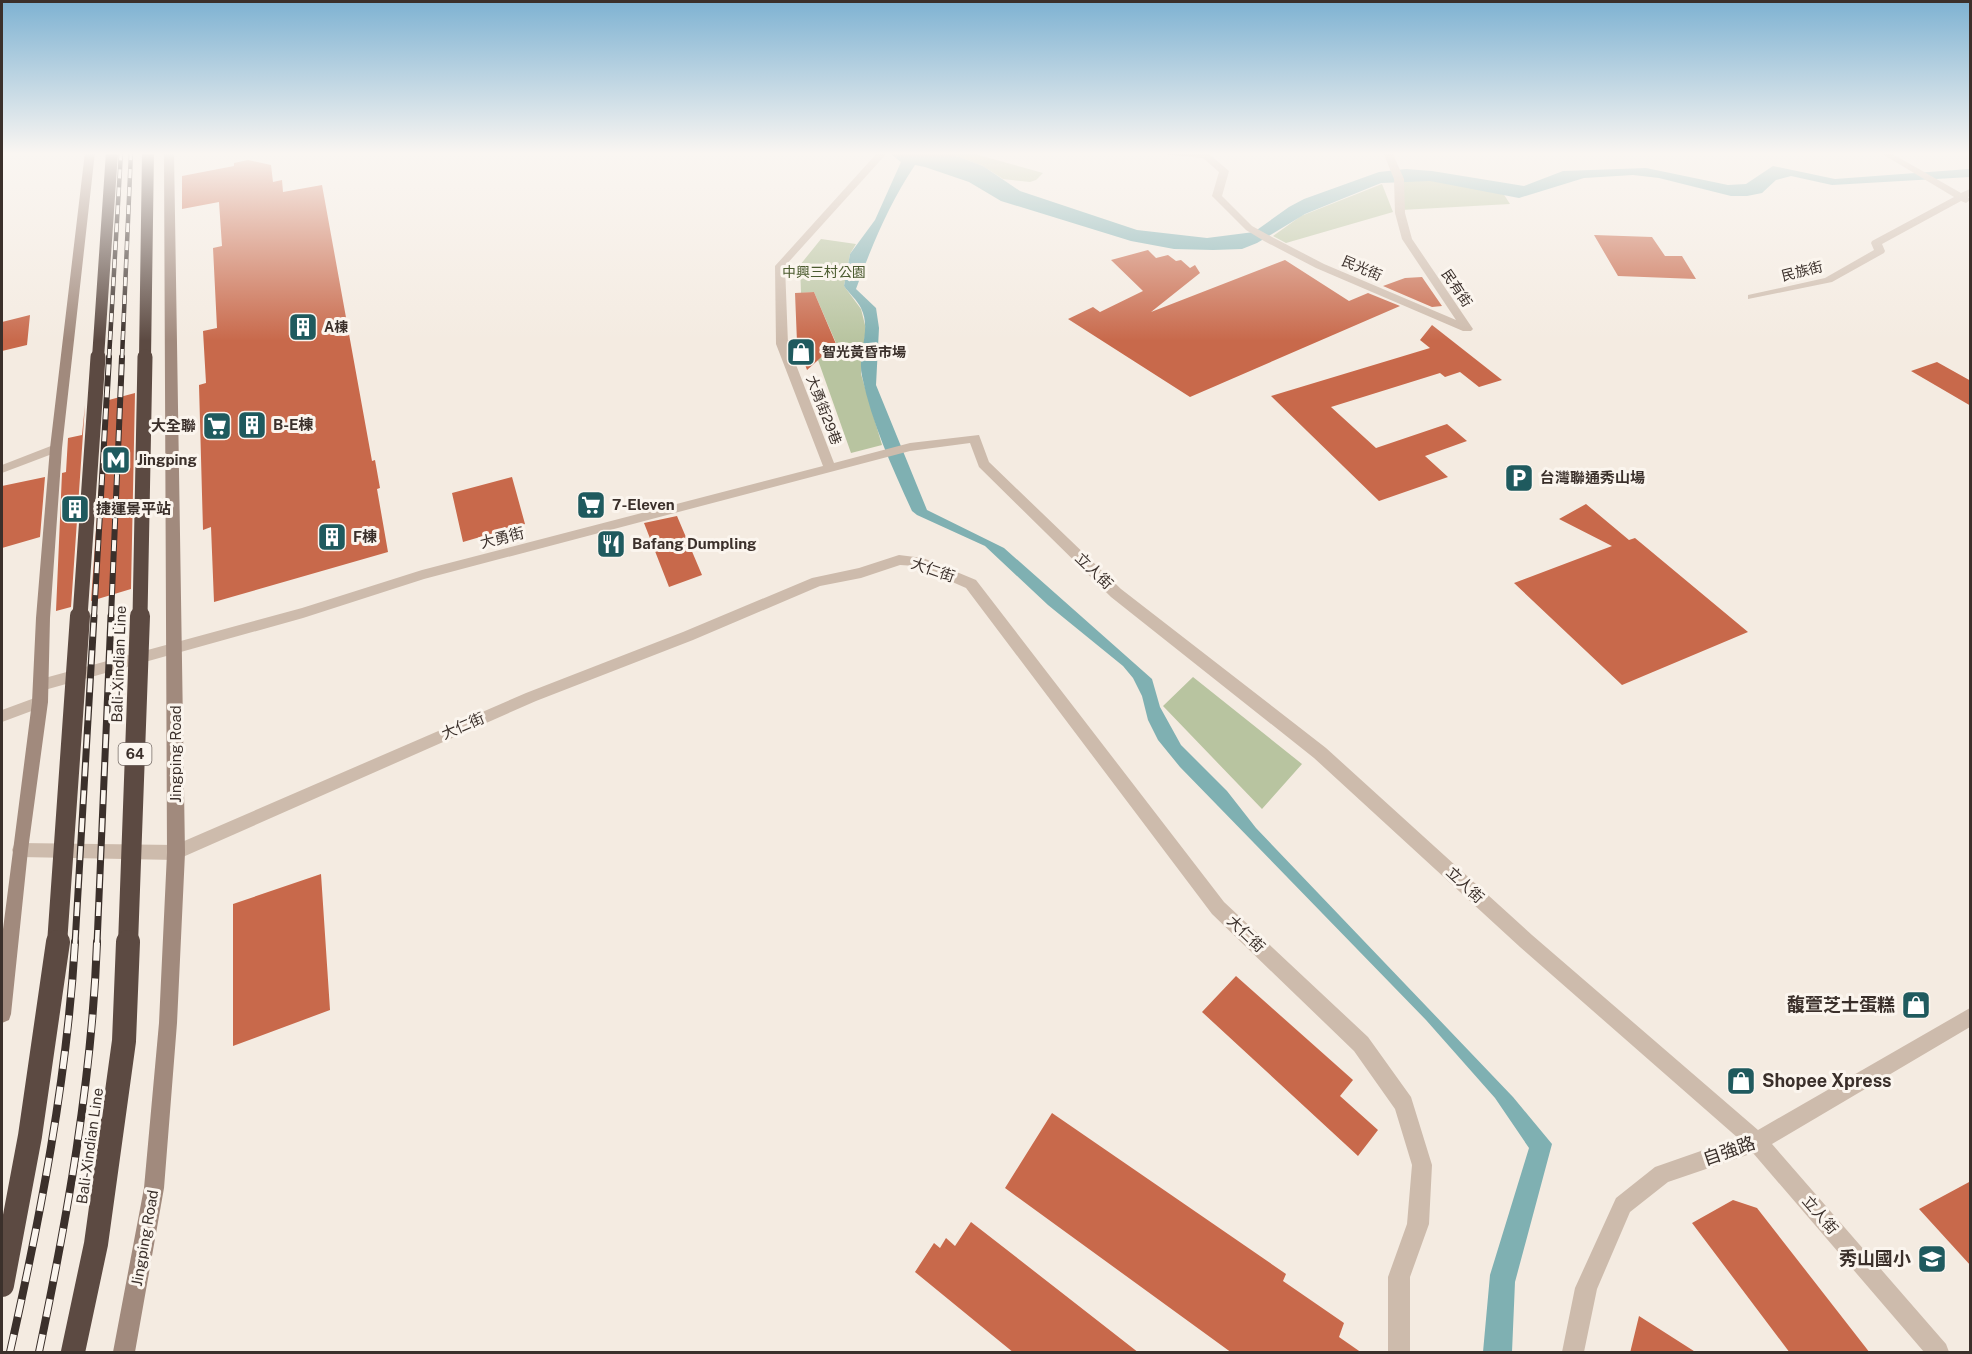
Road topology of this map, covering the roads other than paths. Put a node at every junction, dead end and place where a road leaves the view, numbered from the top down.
1 (83, 215) edge
2 (108, 215) edge
3 (147, 215) edge
4 (170, 215) edge
5 (826, 215) edge
6 (1236, 215) edge
7 (1401, 215) edge
8 (1927, 215) edge
9 (1752, 297) dead end
10 (1467, 329) joint
11 (975, 438) joint
12 (56, 448) junction
13 (830, 468) junction
14 (2, 469) edge
15 (173, 649) junction
16 (41, 685) junction
17 (40, 702) junction
18 (2, 716) edge
19 (20, 850) junction
20 (176, 853) junction
21 (2, 1014) edge
22 (1971, 1017) edge
23 (1758, 1142) junction
24 (2, 1285) edge
25 (73, 1353) edge
26 (124, 1353) edge
27 (1399, 1353) edge
28 (1573, 1353) edge
29 (1938, 1353) edge

1 - 12 main road
2 - 24 highway, bridge
3 - 25 highway, Bali-Xindian Line / 64, bridge
4 - 15 main road, Jingping Road
5 - 13 street, 大勇街29巷
6 - 10 street, 民光街
7 - 10 street, 民有街
8 - 9 street, 民族街
11 - 13 street, 大勇街
11 - 23 street, 立人街
12 - 14 street
12 - 16 main road
13 - 15 street, 大勇街
15 - 16 street, 大勇街
15 - 20 main road, Jingping Road
16 - 17 main road
17 - 18 street
17 - 19 main road
19 - 20 street, 大仁街
19 - 21 main road
20 - 26 main road, Jingping Road
20 - 27 street, 大仁街
22 - 23 street, 自強路
23 - 28 street, 自強路
23 - 29 street, 立人街

